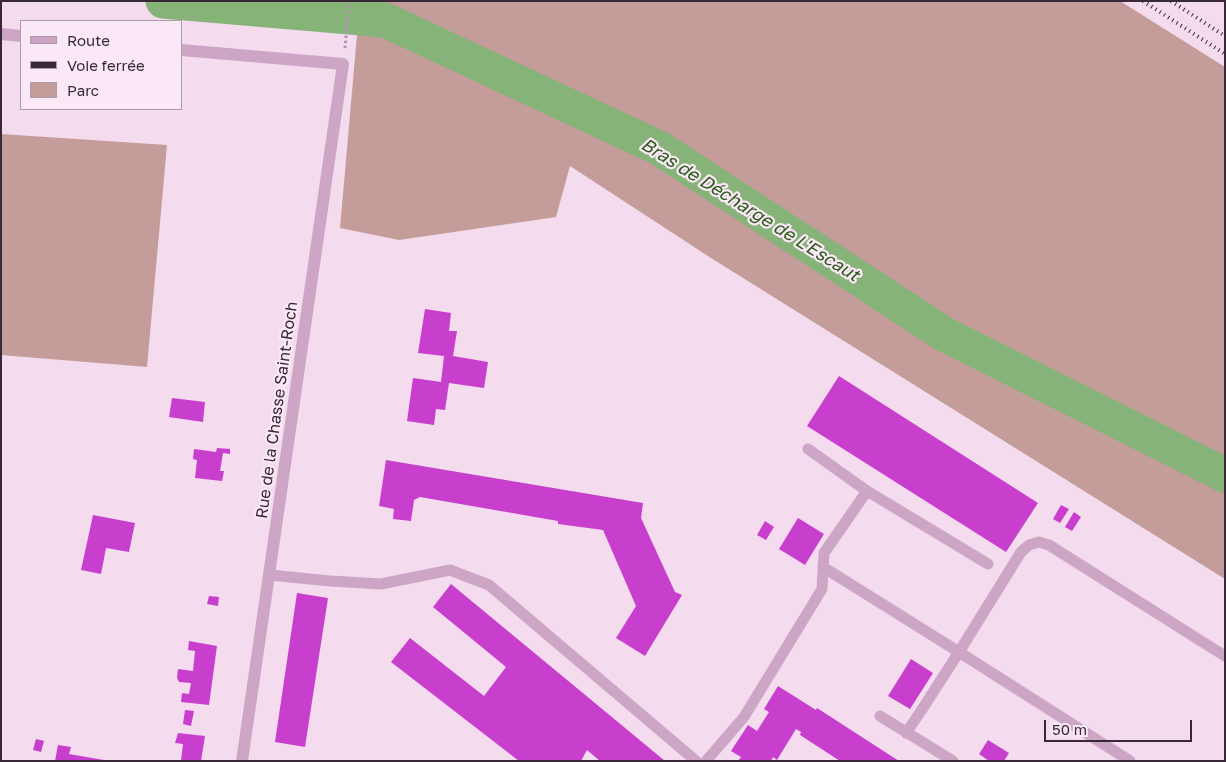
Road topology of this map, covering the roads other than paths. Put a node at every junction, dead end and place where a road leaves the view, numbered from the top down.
1 (1, 34) edge
2 (20, 36) edge
3 (182, 50) edge
4 (808, 449) dead end
5 (867, 491) junction
6 (988, 564) dead end
7 (823, 567) junction
8 (270, 575) junction
9 (959, 652) junction
10 (1225, 656) edge
11 (880, 716) dead end
12 (906, 733) junction
13 (242, 761) edge
14 (696, 761) edge
15 (706, 761) edge
16 (952, 761) edge
17 (1130, 761) edge

1 - 2 street
3 - 8 street, Rue de la Chasse Saint-Roch
4 - 5 lane
5 - 6 lane
5 - 7 lane
7 - 9 lane
7 - 15 lane
8 - 13 street, Rue de la Chasse Saint-Roch
8 - 14 lane
9 - 10 lane
9 - 12 lane
9 - 17 lane
11 - 12 lane
12 - 16 lane

